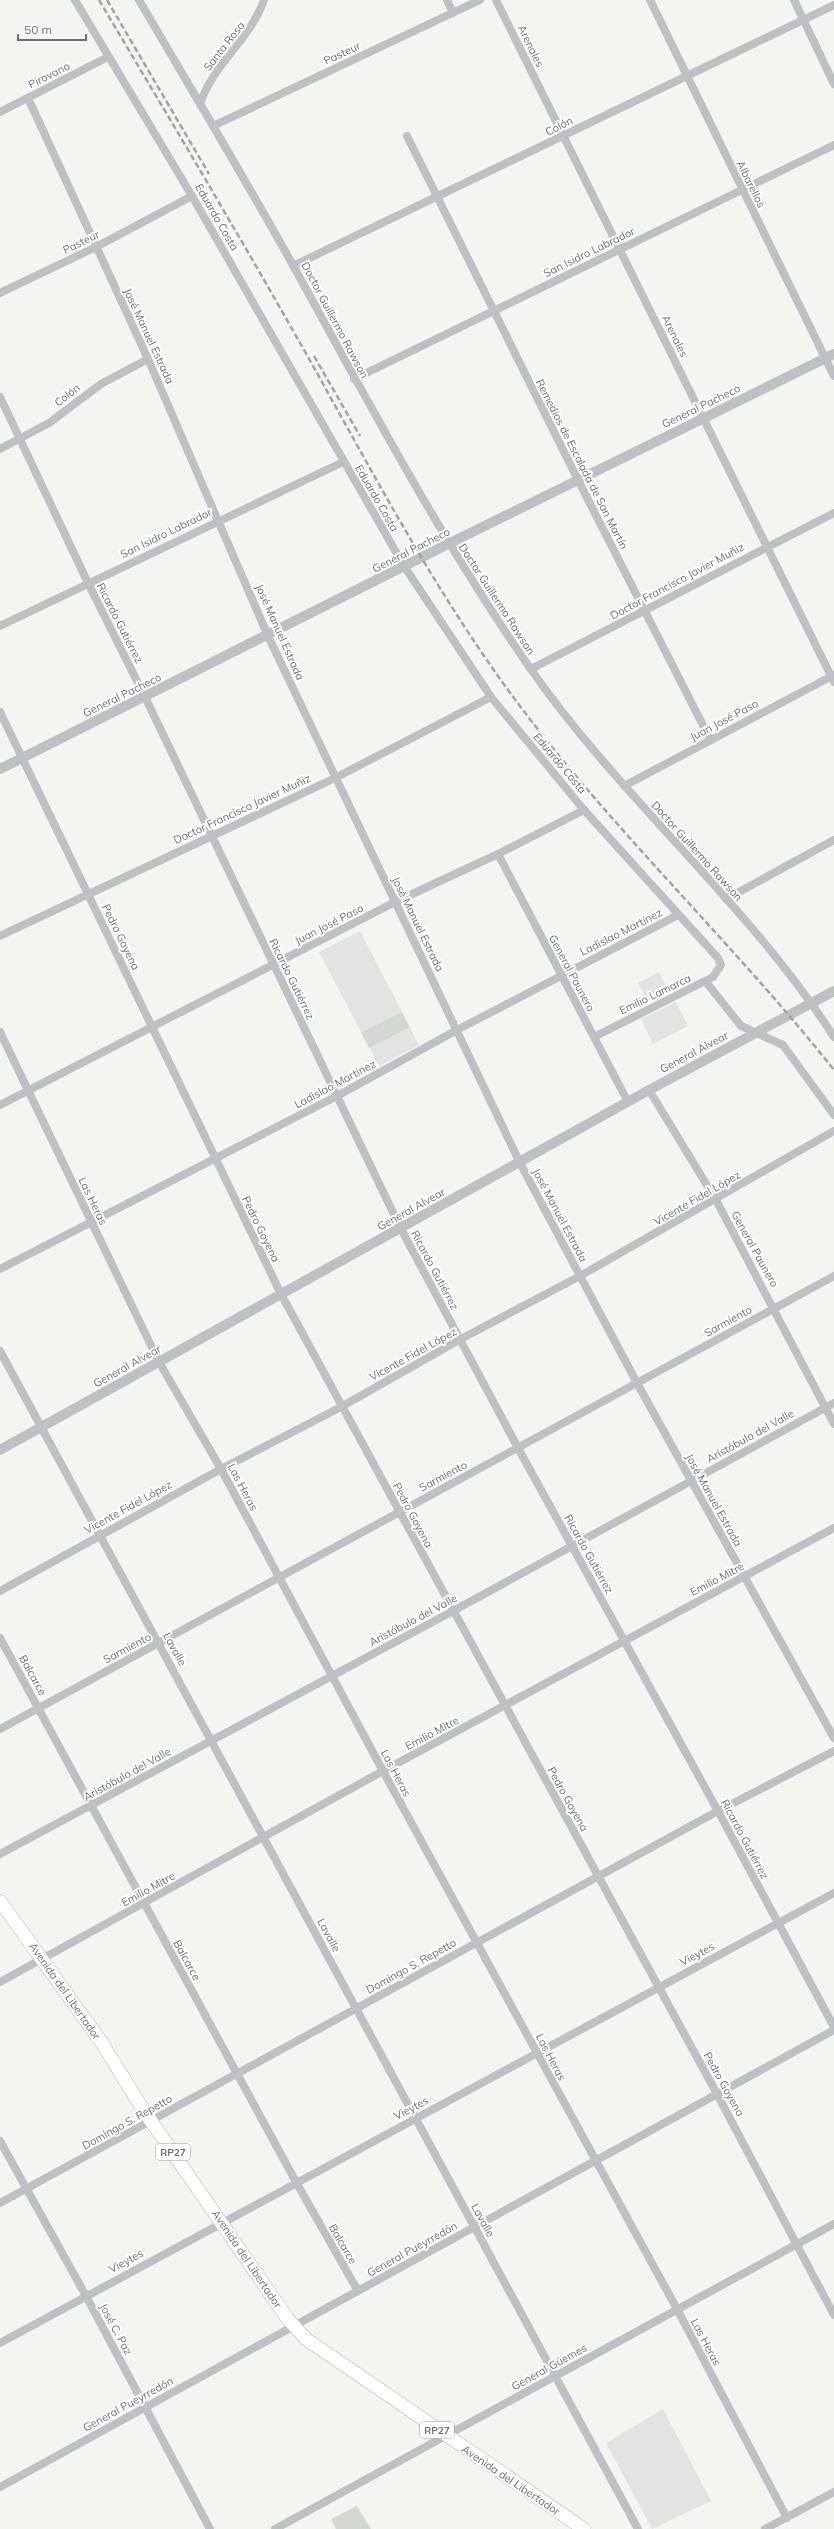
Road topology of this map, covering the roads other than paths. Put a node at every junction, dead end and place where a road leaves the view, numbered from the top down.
1 (75, 0) edge
2 (139, 0) edge
3 (264, 0) edge
4 (447, 0) edge
5 (480, 0) edge
6 (496, 0) edge
7 (650, 0) edge
8 (794, 0) edge
9 (834, 5) edge
10 (453, 13) junction
11 (803, 19) junction
12 (108, 57) junction
13 (686, 76) junction
14 (834, 84) edge
15 (28, 98) junction
16 (200, 104) junction
17 (0, 112) edge
18 (213, 126) junction
19 (407, 136) dead end
20 (564, 136) junction
21 (834, 145) edge
22 (742, 190) junction
23 (192, 196) junction
24 (438, 196) junction
25 (96, 247) junction
26 (620, 249) junction
27 (293, 266) junction
28 (0, 293) edge
29 (494, 310) junction
30 (830, 356) edge
31 (148, 359) junction
32 (834, 376) edge
33 (354, 379) junction
34 (0, 397) edge
35 (703, 418) junction
36 (21, 438) junction
37 (0, 449) edge
38 (344, 462) junction
39 (578, 480) junction
40 (834, 513) edge
41 (219, 520) junction
42 (448, 544) junction
43 (766, 547) junction
44 (404, 566) junction
45 (88, 583) junction
46 (644, 611) junction
47 (0, 626) edge
48 (268, 636) junction
49 (531, 669) junction
50 (833, 677) edge
51 (145, 697) junction
52 (491, 697) junction
53 (0, 712) edge
54 (710, 739) junction
55 (22, 758) junction
56 (0, 769) edge
57 (335, 778) junction
58 (624, 786) junction
59 (584, 810) junction
60 (212, 835) junction
61 (834, 840) edge
62 (498, 854) junction
63 (88, 893) junction
64 (726, 899) junction
65 (395, 902) junction
66 (678, 915) junction
67 (0, 936) edge
68 (272, 965) junction
69 (721, 965) joint
70 (561, 975) junction
71 (706, 982) junction
72 (834, 991) edge
73 (812, 1003) junction
74 (153, 1028) junction
75 (457, 1030) junction
76 (0, 1032) edge
77 (756, 1033) junction
78 (594, 1037) junction
79 (834, 1037) edge
80 (649, 1090) junction
81 (28, 1091) junction
82 (337, 1096) junction
83 (628, 1102) junction
84 (0, 1104) edge
85 (834, 1115) edge
86 (834, 1131) edge
87 (215, 1159) junction
88 (520, 1163) junction
89 (716, 1200) junction
90 (90, 1221) junction
91 (400, 1229) junction
92 (0, 1269) edge
93 (580, 1276) junction
94 (834, 1276) edge
95 (281, 1294) junction
96 (775, 1308) junction
97 (459, 1340) junction
98 (0, 1351) edge
99 (160, 1362) junction
100 (637, 1383) junction
101 (834, 1403) edge
102 (341, 1407) junction
103 (826, 1408) junction
104 (834, 1424) edge
105 (41, 1427) junction
106 (518, 1448) junction
107 (0, 1450) edge
108 (221, 1469) junction
109 (691, 1481) junction
110 (400, 1512) junction
111 (834, 1528) edge
112 (100, 1535) junction
113 (572, 1545) junction
114 (744, 1577) junction
115 (279, 1578) junction
116 (0, 1591) edge
117 (453, 1611) junction
118 (0, 1638) edge
119 (624, 1641) junction
120 (159, 1643) junction
121 (332, 1675) junction
122 (504, 1707) junction
123 (39, 1708) junction
124 (0, 1729) edge
125 (834, 1738) edge
126 (212, 1740) junction
127 (834, 1751) edge
128 (383, 1772) junction
129 (92, 1806) junction
130 (718, 1811) junction
131 (264, 1838) junction
132 (0, 1854) edge
133 (599, 1876) junction
134 (834, 1893) edge
135 (0, 1901) edge
136 (144, 1904) junction
137 (778, 1924) junction
138 (477, 1943) junction
139 (43, 1959) junction
140 (0, 1982) edge
141 (658, 1988) junction
142 (356, 2009) junction
143 (834, 2028) edge
144 (537, 2053) junction
145 (238, 2074) junction
146 (717, 2094) junction
147 (415, 2118) junction
148 (152, 2121) junction
149 (0, 2141) edge
150 (594, 2161) junction
151 (296, 2182) junction
152 (27, 2189) junction
153 (0, 2203) edge
154 (222, 2222) junction
155 (834, 2224) edge
156 (475, 2227) junction
157 (797, 2244) junction
158 (358, 2291) junction
159 (86, 2296) junction
160 (677, 2310) junction
161 (834, 2315) edge
162 (294, 2326) junction
163 (0, 2343) edge
164 (556, 2375) junction
165 (145, 2407) junction
166 (445, 2436) junction
167 (0, 2487) edge
168 (834, 2492) edge
169 (787, 2518) junction
170 (210, 2529) edge
171 (275, 2529) edge
172 (584, 2529) edge
173 (638, 2529) edge
174 (765, 2529) edge

1 - 12 street, Eduardo Costa
2 - 16 street, Doctor Guillermo Rawson
3 - 16 street, Santa Rosa
4 - 10 street
5 - 10 street, Pasteur
6 - 20 street, Arenales
7 - 13 street, Albarellos
8 - 11 street
9 - 11 street, Colón
10 - 18 street, Pasteur
11 - 13 street, Colón
11 - 14 street
12 - 15 street, Pirovano
12 - 23 street, Eduardo Costa
13 - 20 street, Colón
13 - 22 street, Albarellos
15 - 17 street, Pirovano
15 - 25 street, José Manuel Estrada
16 - 18 street, Doctor Guillermo Rawson
18 - 27 street, Doctor Guillermo Rawson
19 - 24 street, Remedios de Escalada de San Martín
20 - 24 street, Colón
20 - 26 street, Arenales
21 - 22 street, San Isidro Labrador
22 - 26 street, San Isidro Labrador
22 - 30 street, Albarellos
23 - 25 street, Pasteur
23 - 38 street, Eduardo Costa
24 - 27 street, Colón
24 - 29 street, Remedios de Escalada de San Martín
25 - 28 street, Pasteur
25 - 31 street, José Manuel Estrada
26 - 29 street, San Isidro Labrador
26 - 35 street, Arenales
27 - 33 street, Doctor Guillermo Rawson
29 - 33 street, San Isidro Labrador
29 - 39 street, Remedios de Escalada de San Martín
30 - 32 street, Albarellos
30 - 35 street, General Pacheco
31 - 36 street, Colón
31 - 41 street, José Manuel Estrada
33 - 42 street, Doctor Guillermo Rawson
34 - 36 street, Ricardo Gutiérrez
35 - 39 street, General Pacheco
35 - 43 street, Arenales
36 - 37 street, Colón
36 - 45 street, Ricardo Gutiérrez
38 - 41 street, San Isidro Labrador
38 - 44 street, Eduardo Costa
39 - 42 street, General Pacheco
39 - 46 street, Remedios de Escalada de San Martín
40 - 43 street, Doctor Francisco Javier Muñiz
41 - 45 street, San Isidro Labrador
41 - 48 street, José Manuel Estrada
42 - 44 street, General Pacheco
42 - 49 street, Doctor Guillermo Rawson
43 - 46 street, Doctor Francisco Javier Muñiz
43 - 50 street, Arenales
44 - 48 street, General Pacheco
44 - 52 street, Eduardo Costa
45 - 47 street, San Isidro Labrador
45 - 51 street, Ricardo Gutiérrez
46 - 49 street, Doctor Francisco Javier Muñiz
46 - 54 street, Remedios de Escalada de San Martín
48 - 51 street, General Pacheco
48 - 57 street, José Manuel Estrada
49 - 58 street, Doctor Guillermo Rawson
50 - 54 street, Juan José Paso
51 - 55 street, General Pacheco
51 - 60 street, Ricardo Gutiérrez
52 - 57 street, Doctor Francisco Javier Muñiz
52 - 59 street, Eduardo Costa
53 - 55 street, Pedro Goyena
54 - 58 street, Juan José Paso
55 - 56 street, General Pacheco
55 - 63 street, Pedro Goyena
57 - 60 street, Doctor Francisco Javier Muñiz
57 - 65 street, José Manuel Estrada
58 - 64 street, Doctor Guillermo Rawson
59 - 62 street, Juan José Paso
59 - 66 street, Eduardo Costa
60 - 63 street, Doctor Francisco Javier Muñiz
60 - 68 street, Ricardo Gutiérrez
61 - 64 street
62 - 65 street, Juan José Paso
62 - 70 street, General Paunero
63 - 67 street, Doctor Francisco Javier Muñiz
63 - 74 street, Pedro Goyena
64 - 73 street, Doctor Guillermo Rawson
65 - 68 street, Juan José Paso
65 - 75 street, José Manuel Estrada
66 - 69 street, Eduardo Costa
66 - 70 street, Ladislao Martínez
68 - 74 street, Juan José Paso
68 - 82 street, Ricardo Gutiérrez
69 - 71 street, Emilio Lamarca
70 - 75 street, Ladislao Martínez
70 - 78 street, General Paunero
71 - 77 street
71 - 78 street, Emilio Lamarca
72 - 73 street, General Alvear
73 - 77 street, General Alvear
73 - 79 street, Doctor Guillermo Rawson
74 - 81 street, Juan José Paso
74 - 87 street, Pedro Goyena
75 - 82 street, Ladislao Martínez
75 - 88 street, José Manuel Estrada
76 - 81 street, Las Heras
77 - 80 street, General Alvear
77 - 85 street
78 - 83 street, General Paunero
80 - 83 street, General Alvear
80 - 89 street, General Paunero
81 - 84 street, Juan José Paso
81 - 90 street, Las Heras
82 - 87 street, Ladislao Martínez
82 - 91 street, Ricardo Gutiérrez
83 - 88 street, General Alvear
86 - 89 street, Vicente Fidel López
87 - 90 street, Ladislao Martínez
87 - 95 street, Pedro Goyena
88 - 91 street, General Alvear
88 - 93 street, José Manuel Estrada
89 - 93 street, Vicente Fidel López
89 - 96 street, General Paunero
90 - 92 street, Ladislao Martínez
90 - 99 street, Las Heras
91 - 95 street, General Alvear
91 - 97 street, Ricardo Gutiérrez
93 - 97 street, Vicente Fidel López
93 - 100 street, José Manuel Estrada
94 - 96 street, Sarmiento
95 - 99 street, General Alvear
95 - 102 street, Pedro Goyena
96 - 100 street, Sarmiento
96 - 103 street, General Paunero
97 - 102 street, Vicente Fidel López
97 - 106 street, Ricardo Gutiérrez
98 - 105 street, Lavalle
99 - 105 street, General Alvear
99 - 108 street, Las Heras
100 - 106 street, Sarmiento
100 - 109 street, José Manuel Estrada
101 - 103 street, Aristóbulo del Valle
102 - 108 street, Vicente Fidel López
102 - 110 street, Pedro Goyena
103 - 104 street, General Paunero
103 - 109 street, Aristóbulo del Valle
105 - 107 street, General Alvear
105 - 112 street, Lavalle
106 - 110 street, Sarmiento
106 - 113 street, Ricardo Gutiérrez
108 - 112 street, Vicente Fidel López
108 - 115 street, Las Heras
109 - 113 street, Aristóbulo del Valle
109 - 114 street, José Manuel Estrada
110 - 115 street, Sarmiento
110 - 117 street, Pedro Goyena
111 - 114 street, Emilio Mitre
112 - 116 street, Vicente Fidel López
112 - 120 street, Lavalle
113 - 117 street, Aristóbulo del Valle
113 - 119 street, Ricardo Gutiérrez
114 - 119 street, Emilio Mitre
114 - 125 street, José Manuel Estrada
115 - 120 street, Sarmiento
115 - 121 street, Las Heras
117 - 121 street, Aristóbulo del Valle
117 - 122 street, Pedro Goyena
118 - 123 street, Balcarce
119 - 122 street, Emilio Mitre
119 - 130 street, Ricardo Gutiérrez
120 - 123 street, Sarmiento
120 - 126 street, Lavalle
121 - 126 street, Aristóbulo del Valle
121 - 128 street, Las Heras
122 - 128 street, Emilio Mitre
122 - 133 street, Pedro Goyena
123 - 124 street, Sarmiento
123 - 129 street, Balcarce
126 - 129 street, Aristóbulo del Valle
126 - 131 street, Lavalle
127 - 130 street, Domingo S. Repetto
128 - 131 street, Emilio Mitre
128 - 138 street, Las Heras
129 - 132 street, Aristóbulo del Valle
129 - 136 street, Balcarce
130 - 133 street, Domingo S. Repetto
130 - 137 street, Ricardo Gutiérrez
131 - 136 street, Emilio Mitre
131 - 142 street, Lavalle
133 - 138 street, Domingo S. Repetto
133 - 141 street, Pedro Goyena
134 - 137 street, Vieytes
135 - 139 main road, Avenida del Libertador / RP27
136 - 139 street, Emilio Mitre
136 - 145 street, Balcarce
137 - 141 street, Vieytes
137 - 143 street, Ricardo Gutiérrez
138 - 142 street, Domingo S. Repetto
138 - 144 street, Las Heras
139 - 140 street, Emilio Mitre
139 - 148 main road, Avenida del Libertador / RP27
141 - 144 street, Vieytes
141 - 146 street, Pedro Goyena
142 - 145 street, Domingo S. Repetto
142 - 147 street, Lavalle
143 - 146 street, General Pueyrredón
144 - 147 street, Vieytes
144 - 150 street, Las Heras
145 - 148 street, Domingo S. Repetto
145 - 151 street, Balcarce
146 - 150 street, General Pueyrredón
146 - 157 street, Pedro Goyena
147 - 151 street, Vieytes
147 - 156 street, Lavalle
148 - 152 street, Domingo S. Repetto
148 - 154 main road, Avenida del Libertador / RP27
149 - 152 street, José C. Paz
150 - 156 street, General Pueyrredón
150 - 160 street, Las Heras
151 - 154 street, Vieytes
151 - 158 street, Balcarce
152 - 153 street, Domingo S. Repetto
152 - 159 street, José C. Paz
154 - 159 street, Vieytes
154 - 162 main road, Avenida del Libertador / RP27
155 - 157 street, General Güemes
156 - 158 street, General Pueyrredón
156 - 164 street, Lavalle
157 - 160 street, General Güemes
157 - 161 street, Pedro Goyena
158 - 162 street, General Pueyrredón
159 - 163 street, Vieytes
159 - 165 street, José C. Paz
160 - 164 street, General Güemes
160 - 169 street, Las Heras
162 - 165 street, General Pueyrredón
162 - 166 main road, Avenida del Libertador / RP27
164 - 166 street, General Güemes
164 - 173 street, Lavalle
165 - 167 street, General Pueyrredón
165 - 170 street, José C. Paz
166 - 171 street, General Güemes
166 - 172 main road, Avenida del Libertador / RP27
168 - 169 street
169 - 174 street

